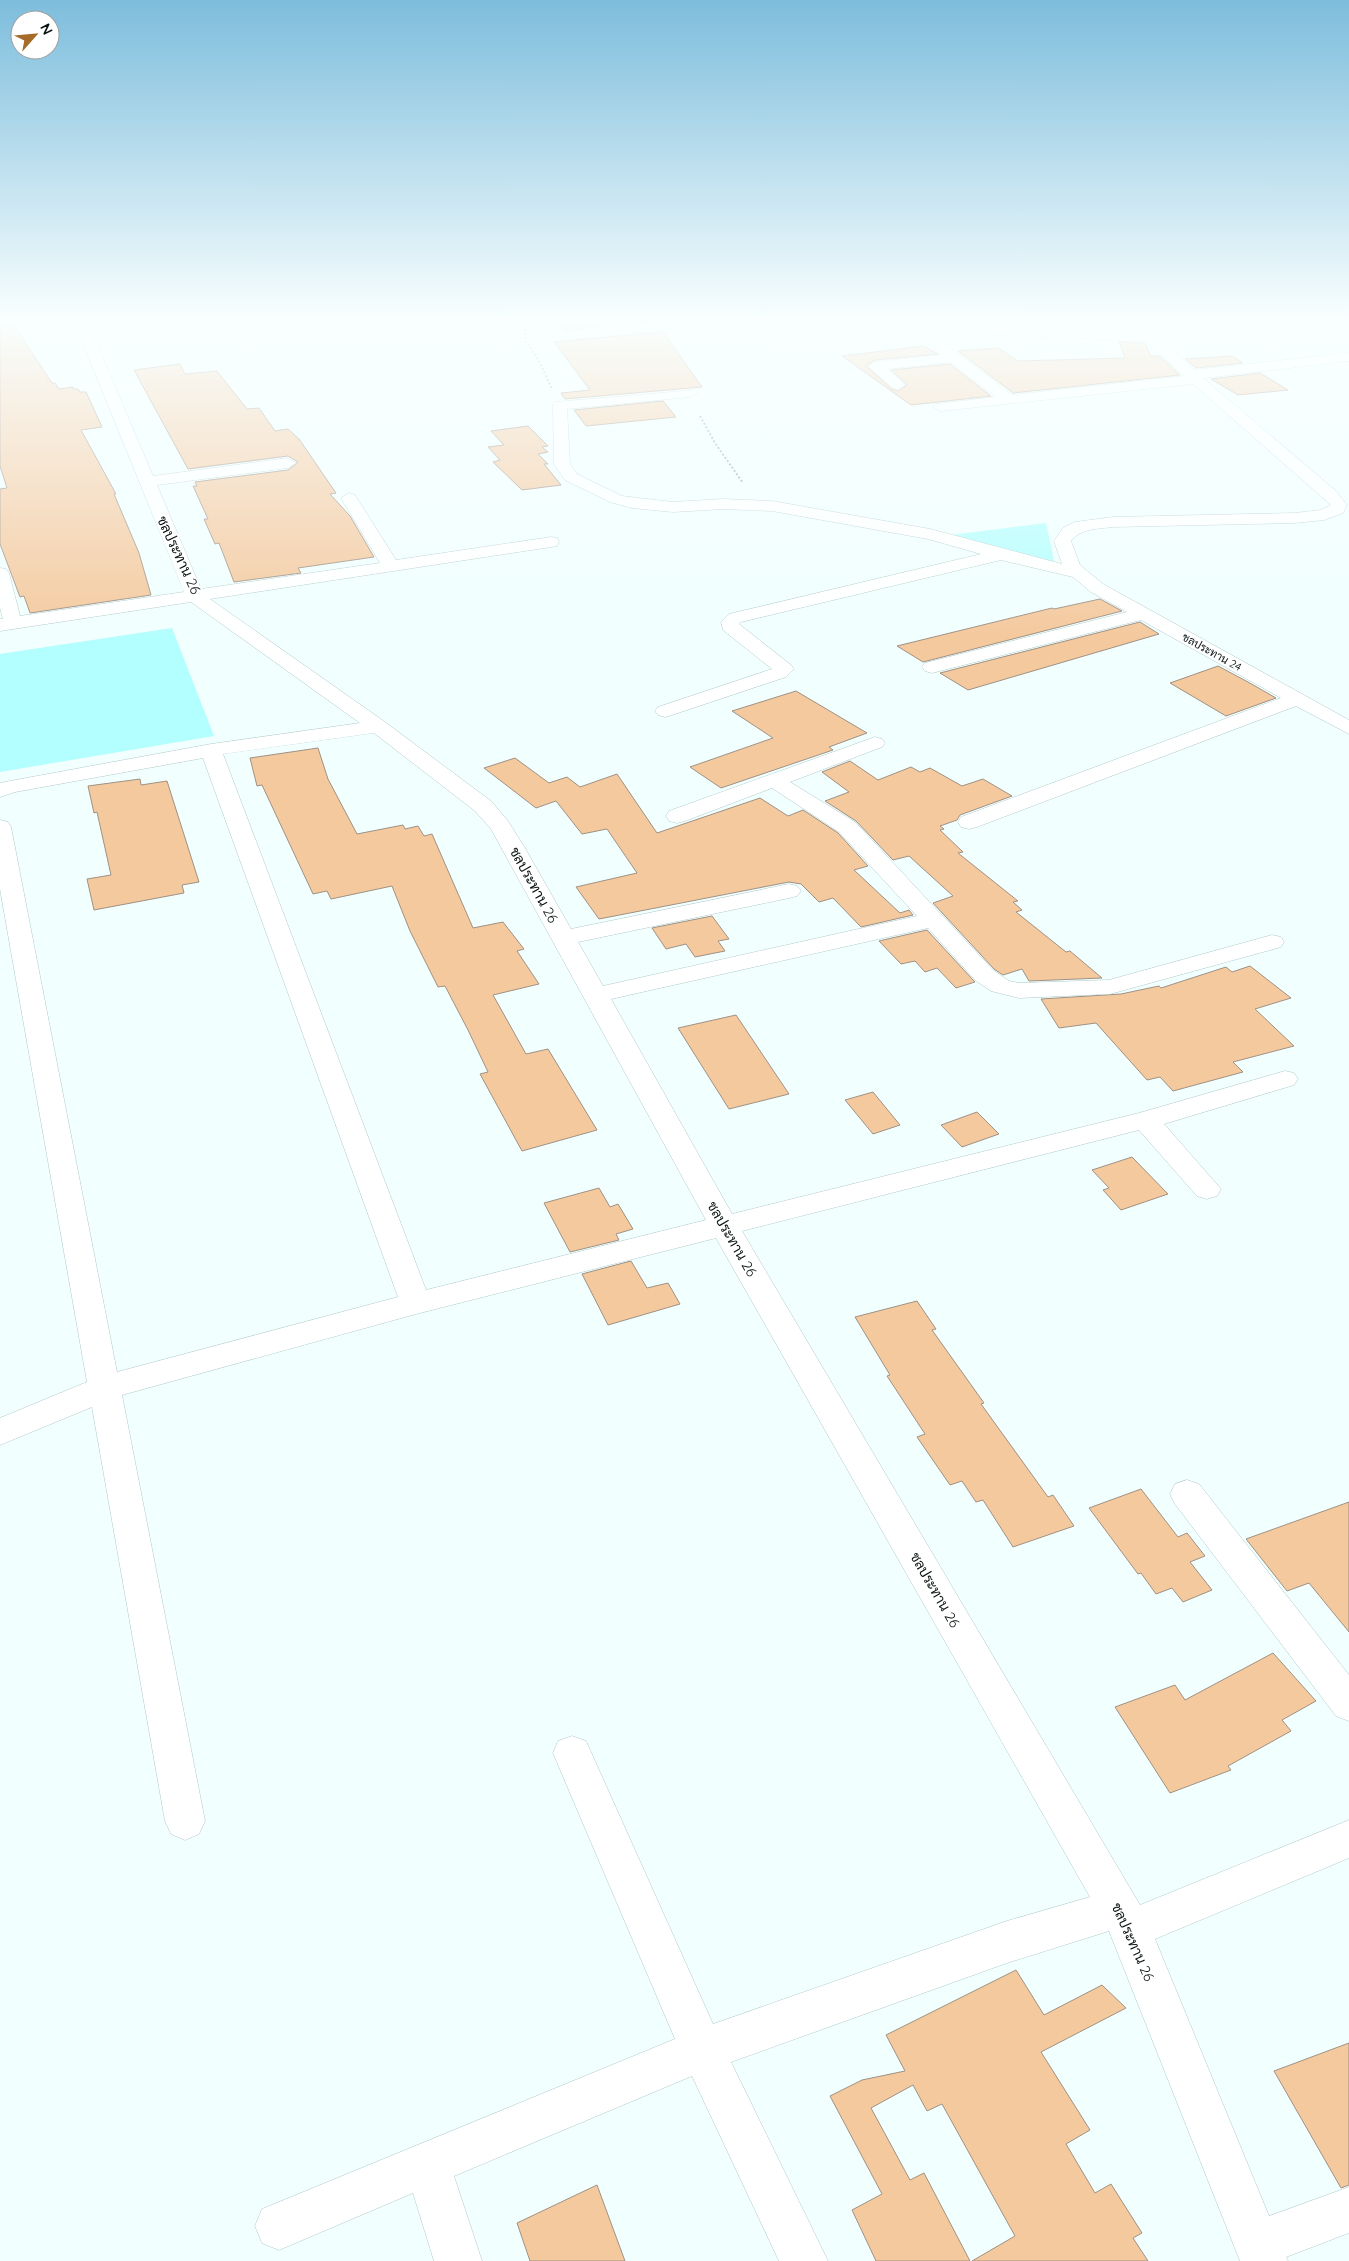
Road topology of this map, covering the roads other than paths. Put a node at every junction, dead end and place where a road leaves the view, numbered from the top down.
1 (123, 427) edge
2 (561, 427) edge
3 (1251, 427) edge
4 (288, 463) dead end
5 (146, 482) junction
6 (1349, 492) edge
7 (1330, 494) junction
8 (349, 498) dead end
9 (551, 542) dead end
10 (999, 554) junction
11 (391, 566) junction
12 (0, 573) edge
13 (1076, 573) junction
14 (195, 596) junction
15 (1142, 614) junction
16 (6, 624) edge
17 (932, 667) dead end
18 (1297, 699) junction
19 (665, 711) dead end
20 (378, 726) junction
21 (1349, 728) edge
22 (875, 743) dead end
23 (211, 750) junction
24 (773, 780) junction
25 (0, 791) edge
26 (677, 816) dead end
27 (969, 822) dead end
28 (0, 827) edge
29 (788, 891) dead end
30 (932, 920) junction
31 (564, 938) junction
32 (1272, 942) dead end
33 (596, 995) junction
34 (1285, 1078) dead end
35 (1145, 1120) junction
36 (1207, 1190) dead end
37 (724, 1226) junction
38 (416, 1303) junction
39 (106, 1387) junction
40 (0, 1432) edge
41 (1187, 1494) dead end
42 (1349, 1704) edge
43 (572, 1752) dead end
44 (185, 1821) dead end
45 (1349, 1839) edge
46 (1125, 1919) junction
47 (702, 2050) junction
48 (427, 2163) junction
49 (1349, 2210) edge
50 (279, 2226) dead end
51 (1261, 2253) edge
52 (458, 2261) edge
53 (804, 2261) edge

1 - 5 street, ชลประทาน 26
2 - 10 street
3 - 7 street
4 - 5 street
5 - 14 street, ชลประทาน 26
6 - 7 street
7 - 13 street
8 - 11 street
9 - 11 street
10 - 13 street
10 - 19 street
11 - 14 street
12 - 16 street
13 - 15 street, ชลประทาน 24
14 - 16 street
14 - 20 street, ชลประทาน 26
15 - 17 street
15 - 18 street, ชลประทาน 24
18 - 21 street, ชลประทาน 24
18 - 27 street
20 - 23 street
20 - 31 street, ชลประทาน 26
22 - 24 street
23 - 25 street
23 - 38 street
24 - 26 street
24 - 30 street
28 - 39 street
29 - 31 street
30 - 32 street
30 - 33 street
31 - 33 street, ชลประทาน 26
33 - 37 street, ชลประทาน 26
34 - 35 street
35 - 36 street
35 - 37 street
37 - 38 street
37 - 46 street, ชลประทาน 26
38 - 39 street
39 - 40 street
39 - 44 street
41 - 42 street
43 - 47 street
45 - 46 street
46 - 47 street
46 - 51 street, ชลประทาน 26
47 - 48 street
47 - 53 street
48 - 50 street
48 - 52 street
49 - 51 street

